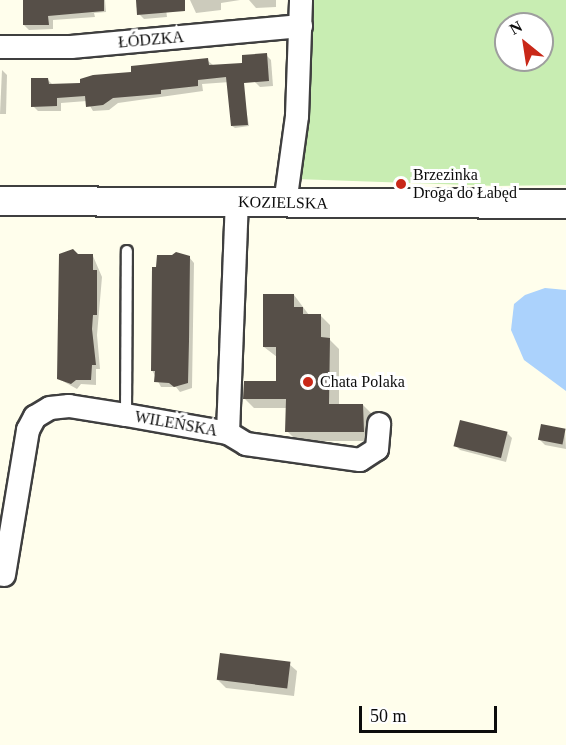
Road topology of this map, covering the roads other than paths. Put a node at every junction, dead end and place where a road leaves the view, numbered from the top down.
1 (301, 0) edge
2 (301, 26) junction
3 (0, 47) edge
4 (0, 201) edge
5 (237, 203) junction
6 (285, 204) junction
7 (566, 204) edge
8 (126, 251) dead end
9 (126, 415) junction
10 (379, 424) dead end
11 (228, 433) junction
12 (4, 575) dead end

1 - 2 street
2 - 3 street, ŁÓDZKA
2 - 6 street
4 - 5 street, KOZIELSKA
5 - 6 street, KOZIELSKA
5 - 11 street
6 - 7 street, KOZIELSKA
8 - 9 lane
9 - 11 street, WILEŃSKA
9 - 12 street, WILEŃSKA
10 - 11 street, WILEŃSKA

